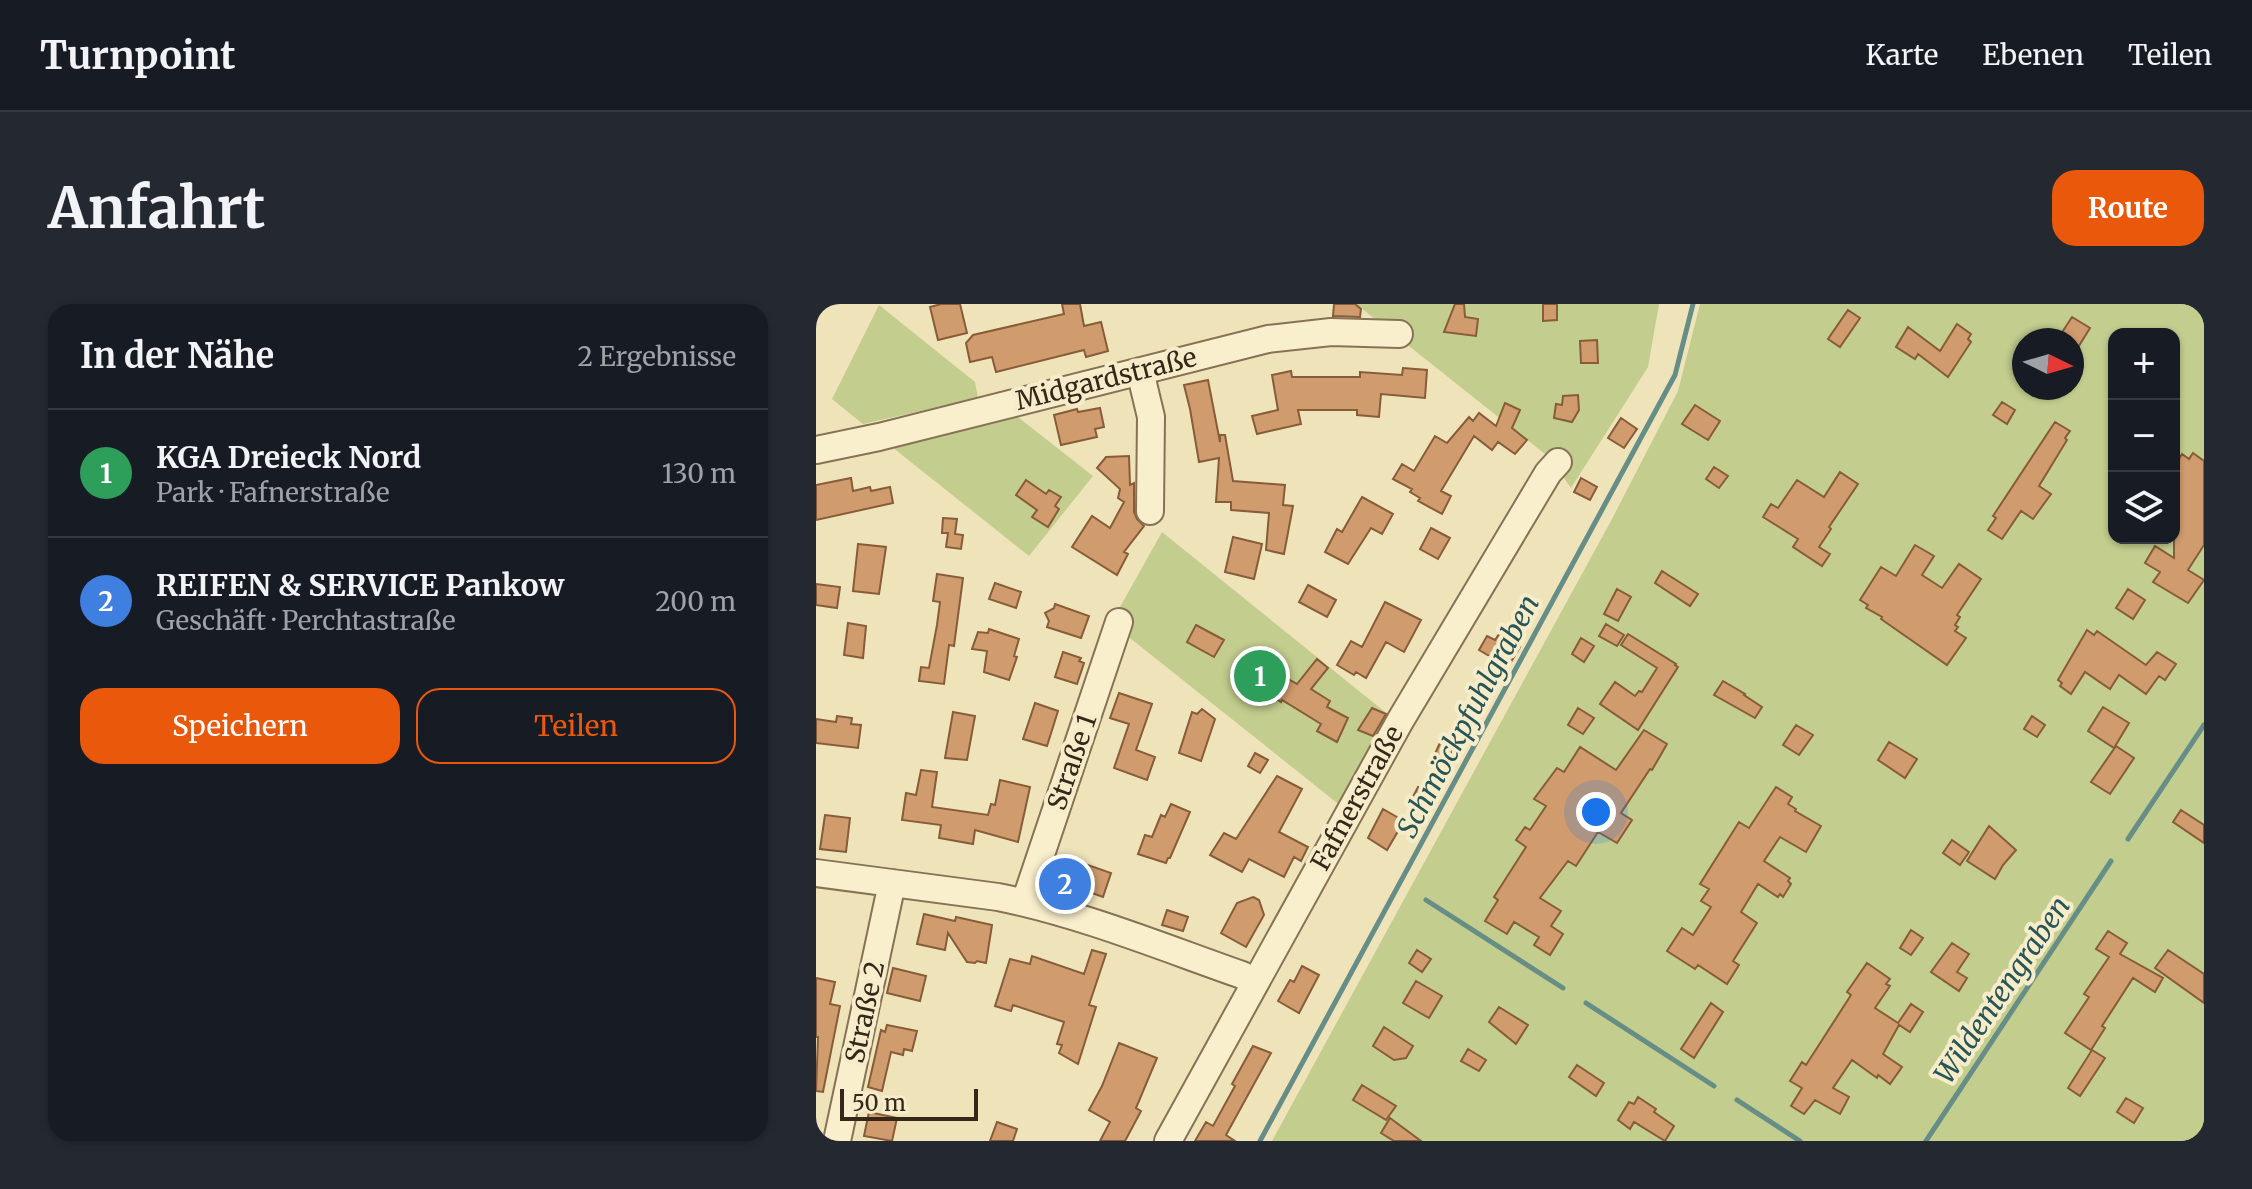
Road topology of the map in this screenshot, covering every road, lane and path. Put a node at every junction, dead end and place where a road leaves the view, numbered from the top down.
1 (1399, 334) dead end
2 (1140, 371) junction
3 (816, 450) edge
4 (1558, 462) dead end
5 (1150, 511) dead end
6 (1119, 622) dead end
7 (816, 873) edge
8 (892, 883) junction
9 (1025, 902) junction
10 (1255, 982) junction
11 (837, 1141) edge
12 (1168, 1141) edge

1 - 2 street, Midgardstraße
2 - 3 street, Midgardstraße
2 - 5 street
4 - 10 street, Fafnerstraße
6 - 9 street, Straße 1
7 - 8 street
8 - 9 street
8 - 11 street, Straße 2
9 - 10 street
10 - 12 street, Fafnerstraße

